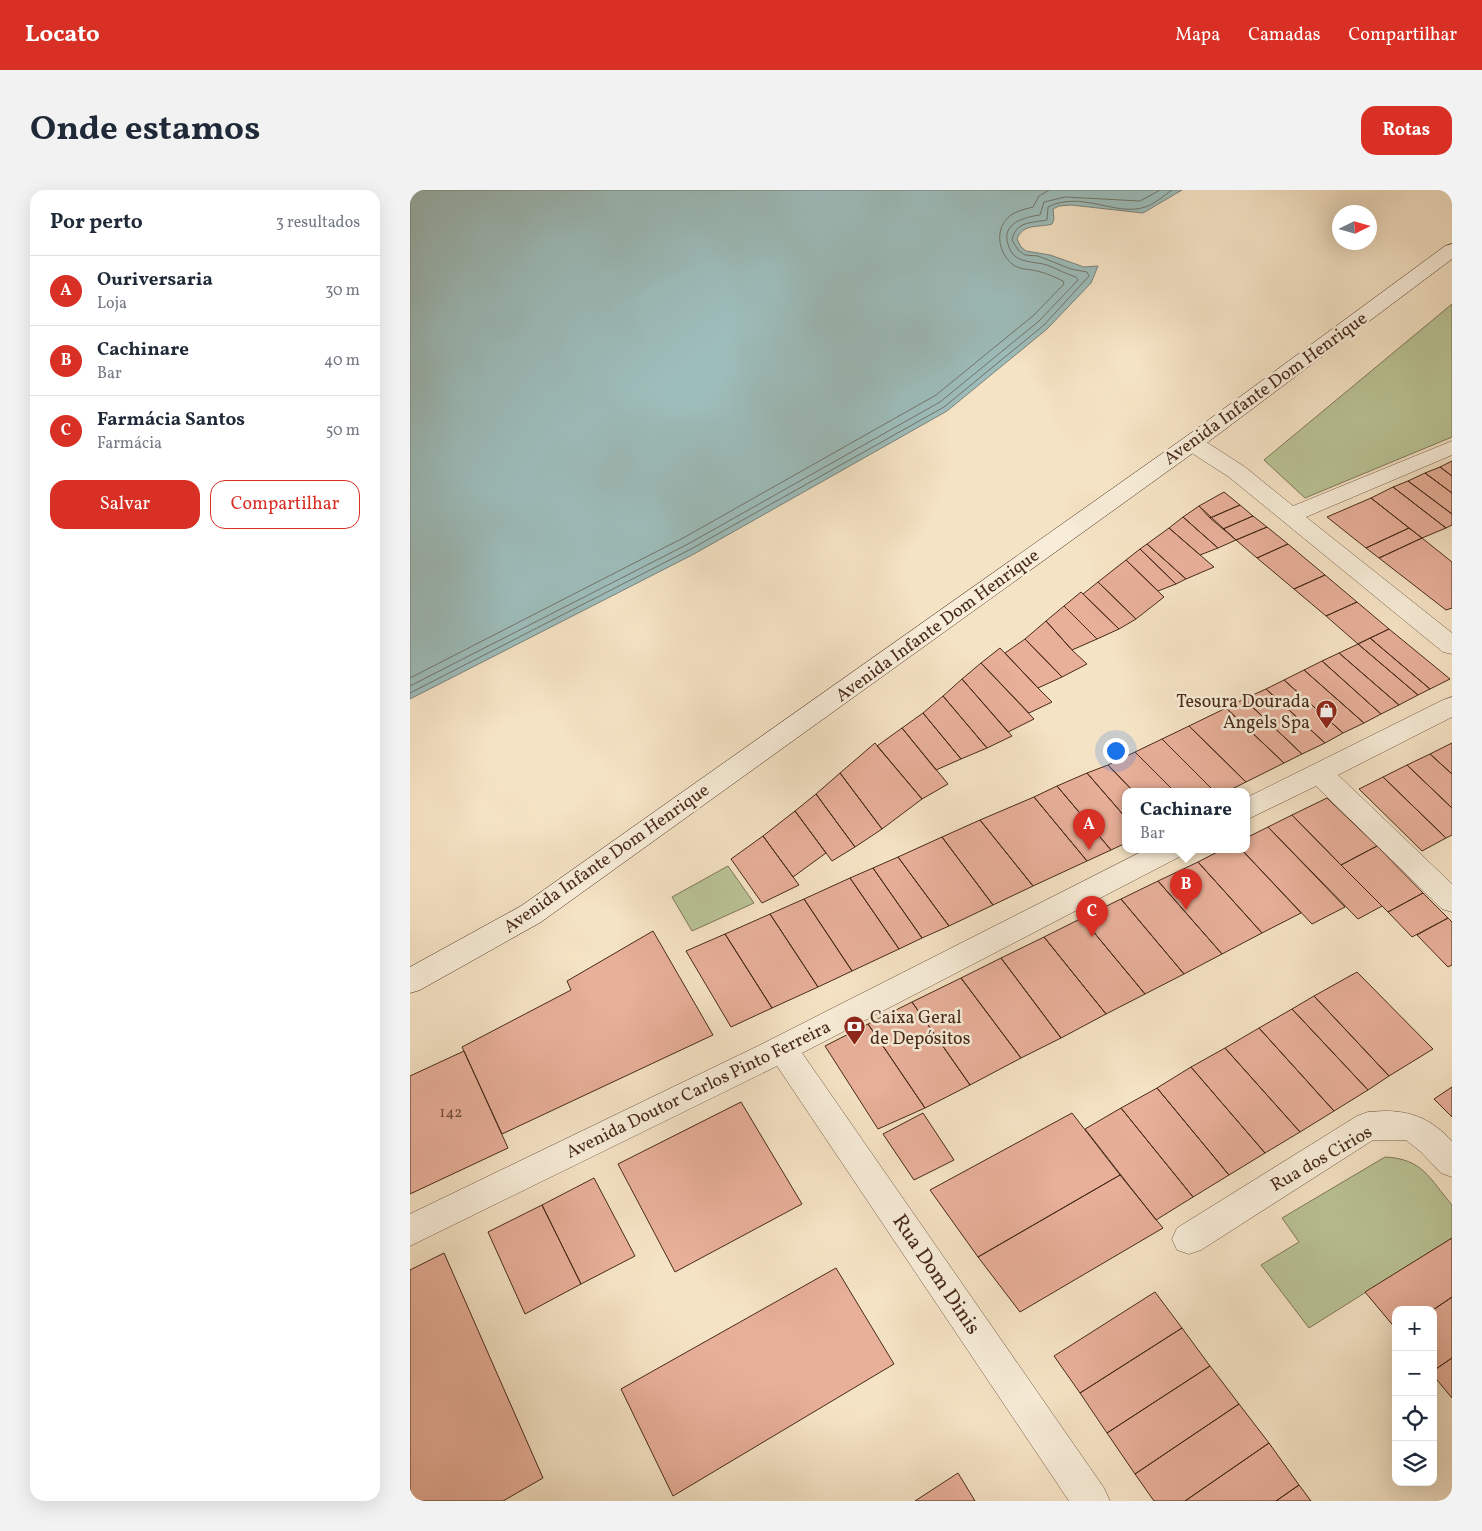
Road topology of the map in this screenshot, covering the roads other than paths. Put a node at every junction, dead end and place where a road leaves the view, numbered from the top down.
1 (1452, 250) edge
2 (1192, 442) junction
3 (1452, 447) edge
4 (1290, 515) junction
5 (1452, 646) edge
6 (1452, 706) edge
7 (1319, 773) junction
8 (1250, 808) edge
9 (1163, 853) edge
10 (1452, 901) edge
11 (410, 981) edge
12 (782, 1048) junction
13 (1452, 1163) edge
14 (410, 1231) edge
15 (1189, 1239) dead end
16 (1091, 1501) edge

1 - 2 street, Avenida Infante Dom Henrique
2 - 4 street
2 - 11 street, Avenida Infante Dom Henrique
3 - 4 street
4 - 5 street
6 - 7 street
7 - 8 street
7 - 10 street
9 - 12 street, Avenida Doutor Carlos Pinto Ferreira
12 - 14 street, Avenida Doutor Carlos Pinto Ferreira
12 - 16 street, Rua Dom Dinis
13 - 15 street, Rua dos Cirios

